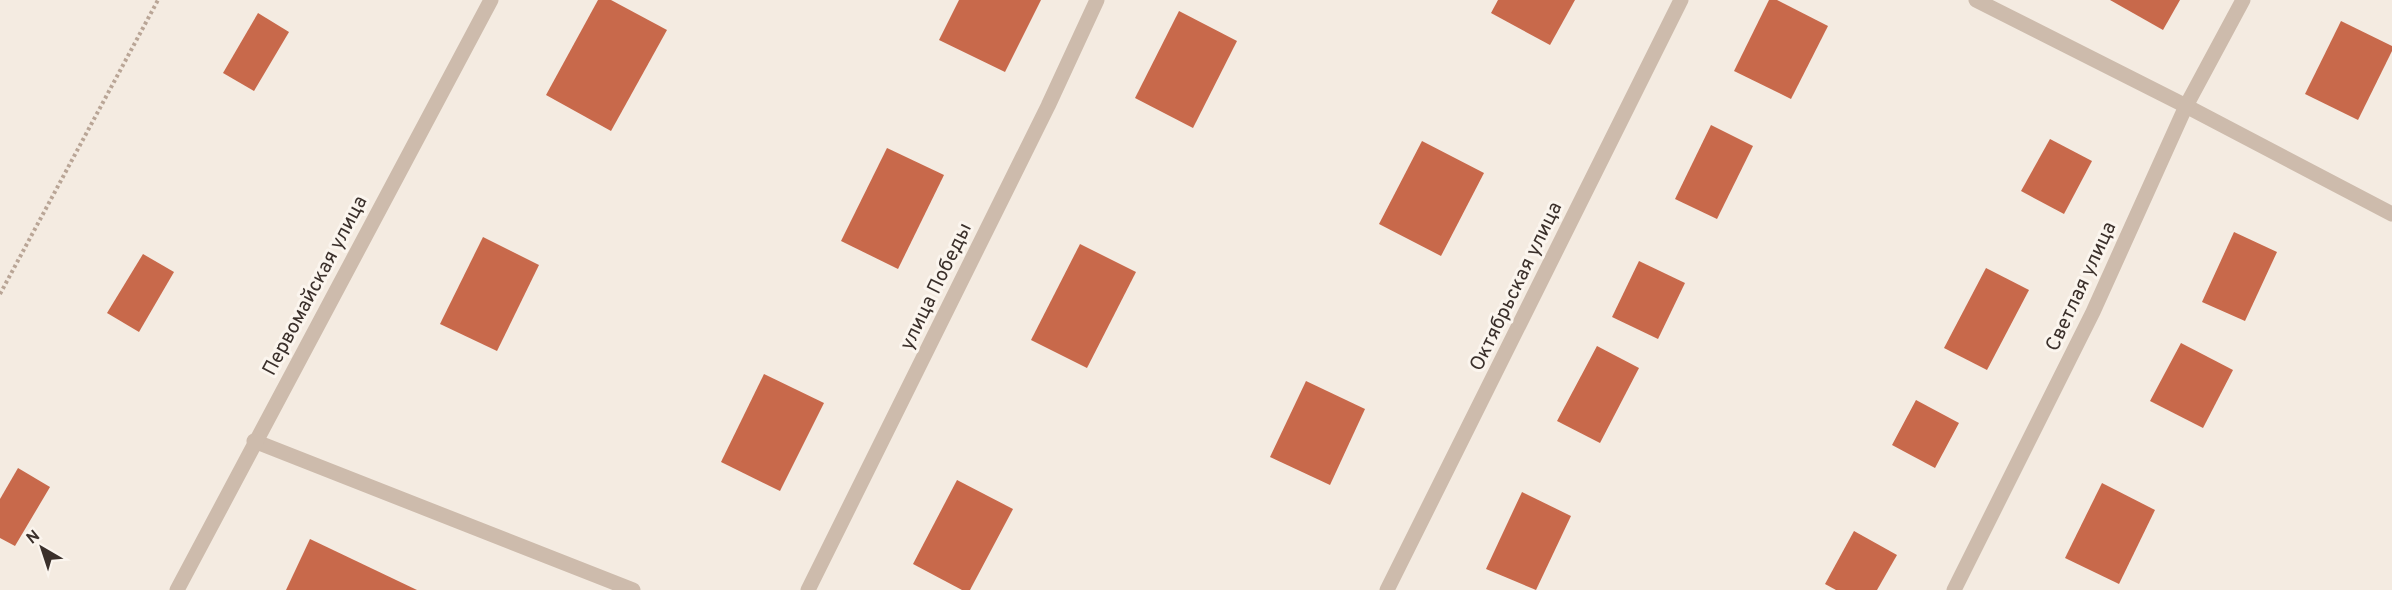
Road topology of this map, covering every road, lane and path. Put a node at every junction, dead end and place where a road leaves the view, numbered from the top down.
1 (158, 0) edge
2 (491, 0) edge
3 (1097, 0) edge
4 (1681, 0) edge
5 (1976, 0) edge
6 (2243, 0) edge
7 (2186, 106) junction
8 (2392, 214) edge
9 (0, 294) edge
10 (254, 441) junction
11 (177, 590) edge
12 (633, 590) edge
13 (808, 590) edge
14 (1387, 590) edge
15 (1954, 590) edge

1 - 9 path
2 - 10 street, Первомайская улица
3 - 13 street, улица Победы
4 - 14 street, Октябрьская улица
5 - 7 street
6 - 7 street, Светлая улица
7 - 8 street
7 - 15 street, Светлая улица
10 - 11 street, Первомайская улица
10 - 12 street

